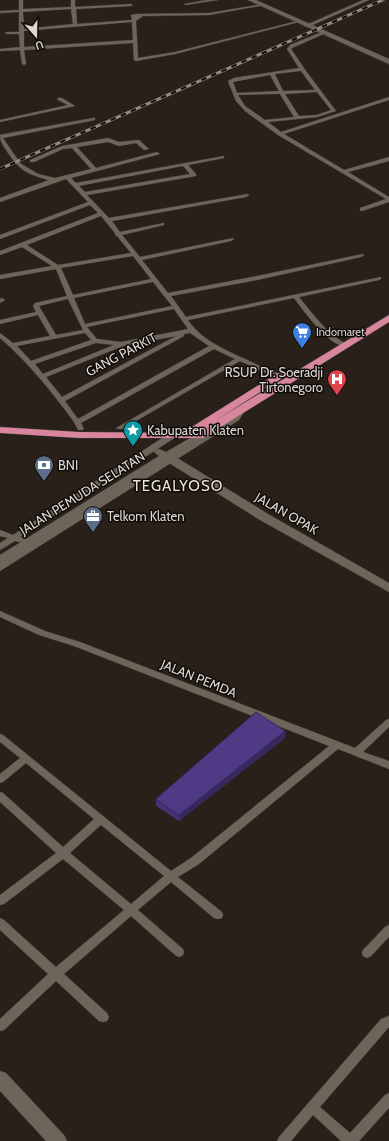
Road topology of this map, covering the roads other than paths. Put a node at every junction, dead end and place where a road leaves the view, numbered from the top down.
1 (21, 0) edge
2 (73, 0) edge
3 (182, 0) edge
4 (216, 0) edge
5 (251, 0) edge
6 (367, 0) edge
7 (131, 2) edge
8 (186, 4) junction
9 (262, 6) junction
10 (74, 7) junction
11 (22, 10) junction
12 (0, 12) edge
13 (133, 15) junction
14 (196, 15) junction
15 (141, 16) junction
16 (134, 22) junction
17 (142, 22) dead end
18 (297, 22) junction
19 (76, 25) junction
20 (306, 26) junction
21 (22, 32) junction
22 (7, 33) dead end
23 (324, 33) junction
24 (136, 41) junction
25 (22, 49) junction
26 (0, 50) edge
27 (389, 62) edge
28 (24, 64) dead end
29 (302, 69) junction
30 (272, 74) junction
31 (318, 91) junction
32 (283, 92) junction
33 (237, 94) junction
34 (389, 98) edge
35 (60, 99) dead end
36 (358, 104) dead end
37 (334, 111) junction
38 (297, 117) junction
39 (93, 119) dead end
40 (0, 121) edge
41 (266, 121) junction
42 (280, 134) junction
43 (0, 137) edge
44 (73, 146) junction
45 (146, 149) dead end
46 (157, 154) dead end
47 (222, 157) dead end
48 (389, 159) edge
49 (32, 161) dead end
50 (184, 164) junction
51 (157, 169) junction
52 (96, 170) junction
53 (343, 172) junction
54 (68, 178) junction
55 (55, 180) junction
56 (167, 180) junction
57 (76, 185) junction
58 (84, 194) junction
59 (246, 195) dead end
60 (0, 200) edge
61 (389, 200) edge
62 (92, 202) junction
63 (362, 209) dead end
64 (101, 214) junction
65 (108, 220) junction
66 (162, 224) dead end
67 (118, 234) junction
68 (0, 238) edge
69 (231, 239) dead end
70 (22, 244) junction
71 (0, 253) edge
72 (361, 255) dead end
73 (136, 257) junction
74 (58, 268) junction
75 (0, 277) edge
76 (379, 278) dead end
77 (155, 280) junction
78 (166, 295) junction
79 (295, 296) junction
80 (71, 297) junction
81 (176, 307) junction
82 (389, 310) edge
83 (41, 313) junction
84 (389, 318) edge
85 (185, 319) junction
86 (0, 322) edge
87 (85, 328) junction
88 (191, 331) junction
89 (0, 335) edge
90 (53, 336) junction
91 (95, 341) junction
92 (121, 344) junction
93 (340, 344) junction
94 (12, 345) junction
95 (214, 346) junction
96 (240, 358) junction
97 (31, 363) junction
98 (43, 376) junction
99 (279, 377) junction
100 (61, 400) junction
101 (242, 410) junction
102 (78, 426) junction
103 (120, 428) junction
104 (0, 430) edge
105 (42, 431) junction
106 (171, 432) junction
107 (197, 433) junction
108 (166, 456) junction
109 (84, 504) junction
110 (0, 533) edge
111 (22, 540) junction
112 (0, 547) edge
113 (0, 553) edge
114 (0, 560) edge
115 (0, 568) edge
116 (389, 588) edge
117 (0, 614) edge
118 (389, 722) edge
119 (0, 737) edge
120 (337, 745) junction
121 (357, 752) junction
122 (25, 759) junction
123 (389, 765) edge
124 (0, 779) edge
125 (0, 796) edge
126 (100, 820) junction
127 (63, 853) junction
128 (170, 877) junction
129 (0, 901) edge
130 (131, 910) junction
131 (218, 915) dead end
132 (0, 923) edge
133 (389, 930) edge
134 (180, 952) dead end
135 (368, 954) dead end
136 (56, 974) junction
137 (103, 1016) dead end
138 (389, 1021) edge
139 (0, 1026) edge
140 (0, 1079) edge
141 (389, 1099) edge
142 (312, 1107) junction
143 (58, 1141) edge
144 (283, 1141) edge
145 (351, 1141) edge

1 - 11 street
2 - 10 street
3 - 8 street
4 - 8 street
5 - 9 main road
6 - 20 street
7 - 10 street
7 - 13 street
8 - 14 street
9 - 14 street
9 - 18 main road
10 - 11 street
10 - 19 street
11 - 12 street
11 - 21 street
13 - 15 street
13 - 16 street
14 - 15 street
15 - 16 street
16 - 17 street
16 - 19 street
16 - 24 street
18 - 20 main road
18 - 24 street
19 - 21 street
20 - 23 main road
21 - 22 street
21 - 25 street
23 - 27 main road
23 - 29 street
24 - 25 street
25 - 26 street
25 - 28 street
29 - 30 street
29 - 31 street
30 - 32 street
30 - 33 street
31 - 32 street
31 - 37 street
32 - 33 street
32 - 38 street
33 - 41 street
34 - 42 street
35 - 40 street
36 - 37 street
37 - 38 street
38 - 41 street
39 - 43 street
41 - 42 street
42 - 53 street
43 - 55 street
44 - 45 street
44 - 49 street
44 - 52 street
46 - 52 street
47 - 50 street
48 - 53 street
50 - 51 street
50 - 56 street
51 - 56 street
51 - 57 street
52 - 54 street
53 - 61 street
54 - 55 street
54 - 57 street
55 - 60 street
56 - 58 street
57 - 58 street
58 - 62 street
59 - 65 street
61 - 63 street
62 - 64 street
62 - 68 street
64 - 65 street
64 - 70 street
65 - 67 street
66 - 67 street
67 - 73 street
69 - 73 street
70 - 71 street
70 - 74 street
72 - 78 street
73 - 74 street
73 - 77 street
74 - 75 street
74 - 80 street
76 - 79 street
77 - 78 street
77 - 80 street
78 - 81 street
79 - 85 street
79 - 93 street
80 - 83 street
80 - 87 street
81 - 85 street
81 - 87 street
82 - 93 highway
83 - 86 street
83 - 90 street
84 - 93 highway
85 - 88 street
87 - 90 street
87 - 91 street
88 - 92 street
88 - 95 street
88 - 100 street, GANG PARKIT
89 - 94 street
90 - 94 street
91 - 92 street
91 - 97 street
92 - 98 street
93 - 99 highway
93 - 101 highway
94 - 97 street
95 - 96 street
95 - 102 street
96 - 99 street
96 - 103 street
97 - 98 street
98 - 100 street
99 - 107 highway
100 - 102 street
101 - 107 highway
101 - 108 street
102 - 103 highway
102 - 105 highway
103 - 106 highway
104 - 105 highway
105 - 106 highway
106 - 107 highway
106 - 109 street
107 - 108 main road, JALAN PEMUDA SELATAN
108 - 109 main road, JALAN PEMUDA SELATAN
108 - 116 main road, JALAN OPAK
109 - 111 main road, JALAN PEMUDA SELATAN
109 - 115 street
110 - 111 street
111 - 112 street
111 - 113 main road, JALAN PEMUDA SELATAN
111 - 114 main road, JALAN PEMUDA SELATAN
117 - 120 street, JALAN PEMDA
118 - 121 street
119 - 122 street
120 - 121 street, JALAN PEMDA
120 - 128 street
121 - 123 street, JALAN PEMDA
122 - 124 street
122 - 126 street
125 - 127 street
126 - 127 street
126 - 128 street
127 - 129 street
127 - 130 street
128 - 130 street
128 - 131 street
130 - 134 street
130 - 136 street
132 - 136 street
133 - 135 street
136 - 137 street
136 - 139 street
138 - 142 street
140 - 143 main road
141 - 145 street
142 - 144 street
142 - 145 street

